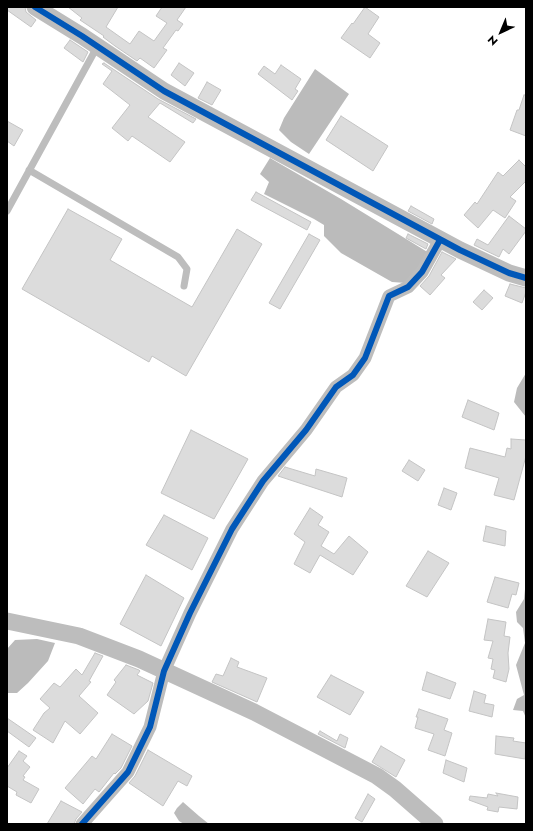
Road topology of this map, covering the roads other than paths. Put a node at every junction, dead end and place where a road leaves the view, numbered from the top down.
1 (35, 7) edge
2 (97, 47) junction
3 (29, 170) junction
4 (7, 211) edge
5 (440, 240) junction
6 (526, 278) edge
7 (184, 286) dead end
8 (7, 621) edge
9 (164, 671) junction
10 (82, 824) edge
11 (435, 824) edge

1 - 2 street
2 - 3 lane
2 - 5 street
3 - 4 lane
3 - 7 lane
5 - 6 street
5 - 9 street
8 - 9 street
9 - 10 street
9 - 11 street

